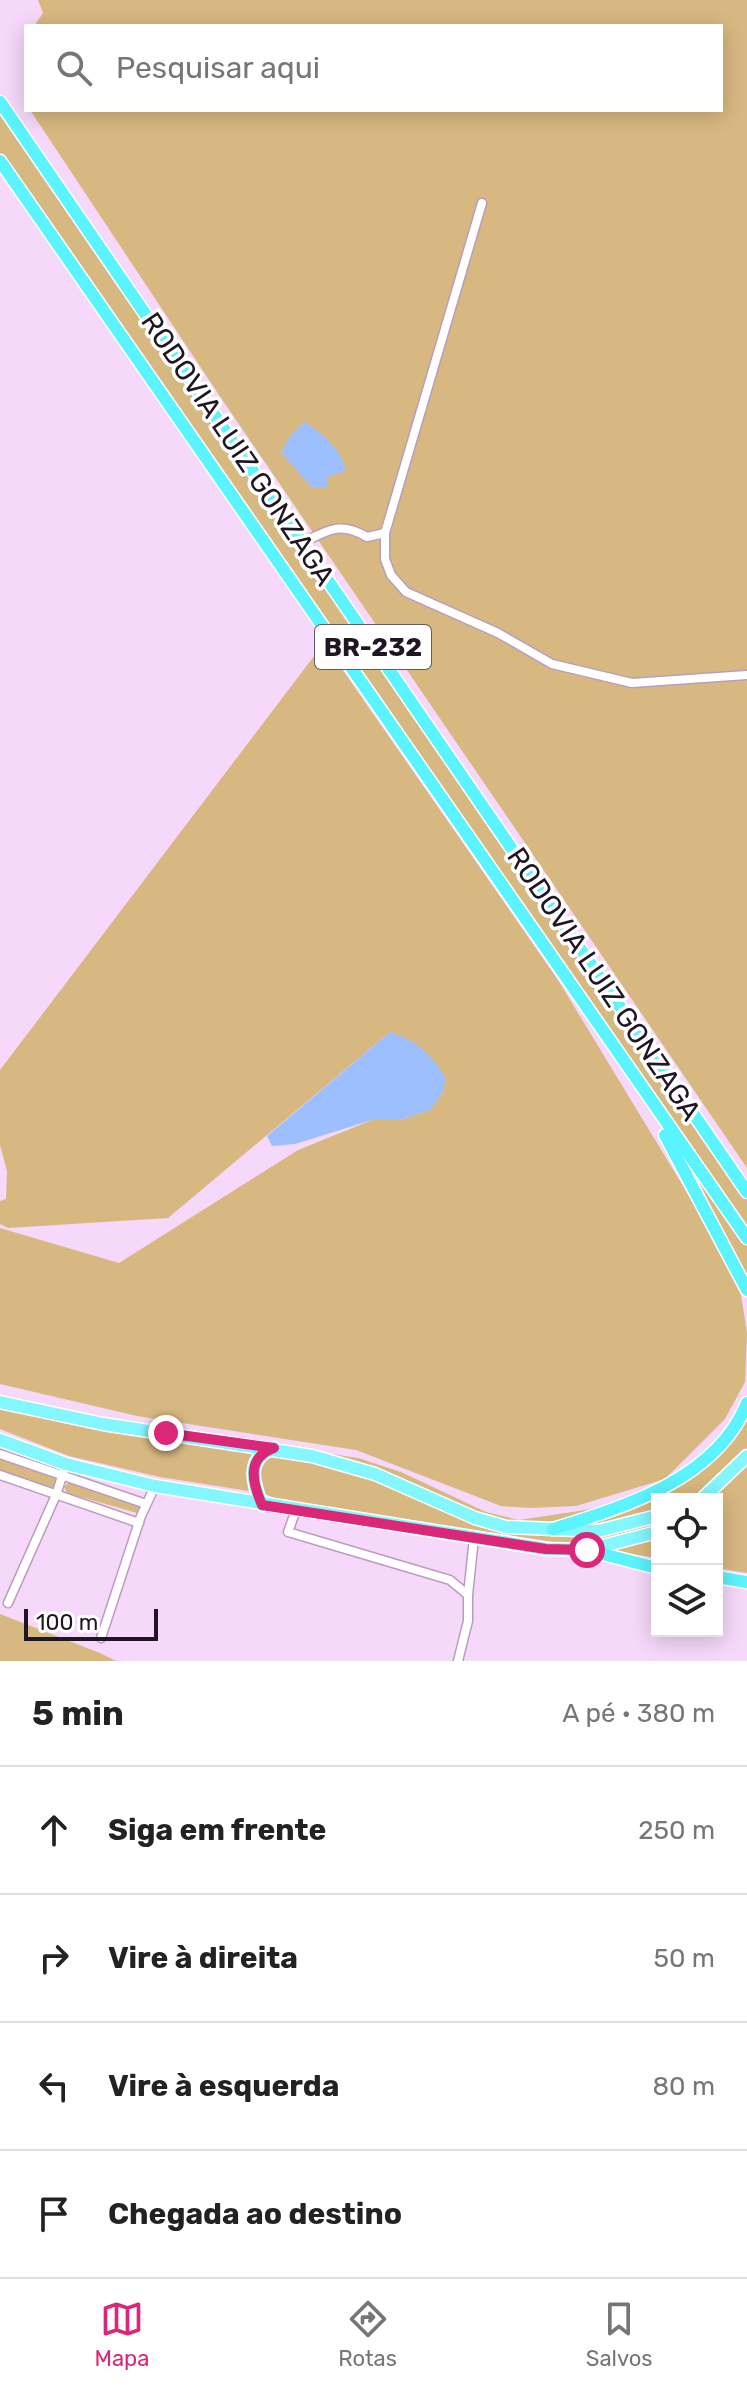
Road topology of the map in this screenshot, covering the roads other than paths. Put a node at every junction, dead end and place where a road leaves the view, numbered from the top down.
1 (0, 102) edge
2 (0, 161) edge
3 (482, 203) dead end
4 (385, 533) junction
5 (302, 543) junction
6 (747, 675) edge
7 (641, 1089) junction
8 (747, 1192) edge
9 (747, 1238) edge
10 (747, 1290) edge
11 (0, 1402) edge
12 (747, 1403) edge
13 (0, 1440) edge
14 (274, 1448) junction
15 (0, 1454) edge
16 (747, 1456) edge
17 (65, 1470) junction
18 (0, 1475) edge
19 (715, 1484) junction
20 (155, 1486) junction
21 (700, 1493) edge
22 (707, 1493) edge
23 (56, 1495) junction
24 (146, 1504) junction
25 (262, 1505) junction
26 (296, 1510) junction
27 (651, 1518) edge
28 (139, 1523) junction
29 (553, 1529) junction
30 (651, 1534) edge
31 (474, 1538) junction
32 (587, 1550) junction
33 (651, 1566) edge
34 (723, 1578) edge
35 (747, 1582) edge
36 (468, 1595) junction
37 (8, 1603) dead end
38 (101, 1638) dead end
39 (458, 1661) edge

1 - 5 highway, RODOVIA LUIZ GONZAGA / BR-232
2 - 7 highway, RODOVIA LUIZ GONZAGA / BR-232
3 - 4 street
4 - 5 street
4 - 6 street
5 - 8 highway, RODOVIA LUIZ GONZAGA / BR-232
7 - 9 highway, RODOVIA LUIZ GONZAGA / BR-232
7 - 10 highway
11 - 14 main road
12 - 29 highway
13 - 17 main road
14 - 25 main road
14 - 29 main road
15 - 17 street
16 - 19 main road
17 - 20 main road
17 - 23 street
17 - 24 street
18 - 23 street
19 - 21 main road
19 - 22 main road
20 - 24 street
20 - 25 main road
23 - 28 street
23 - 37 street
24 - 28 street
25 - 26 main road
26 - 31 main road
26 - 36 street
27 - 29 main road
28 - 38 street
30 - 32 main road
31 - 32 main road
31 - 36 street
32 - 33 highway
34 - 35 highway
36 - 39 street

